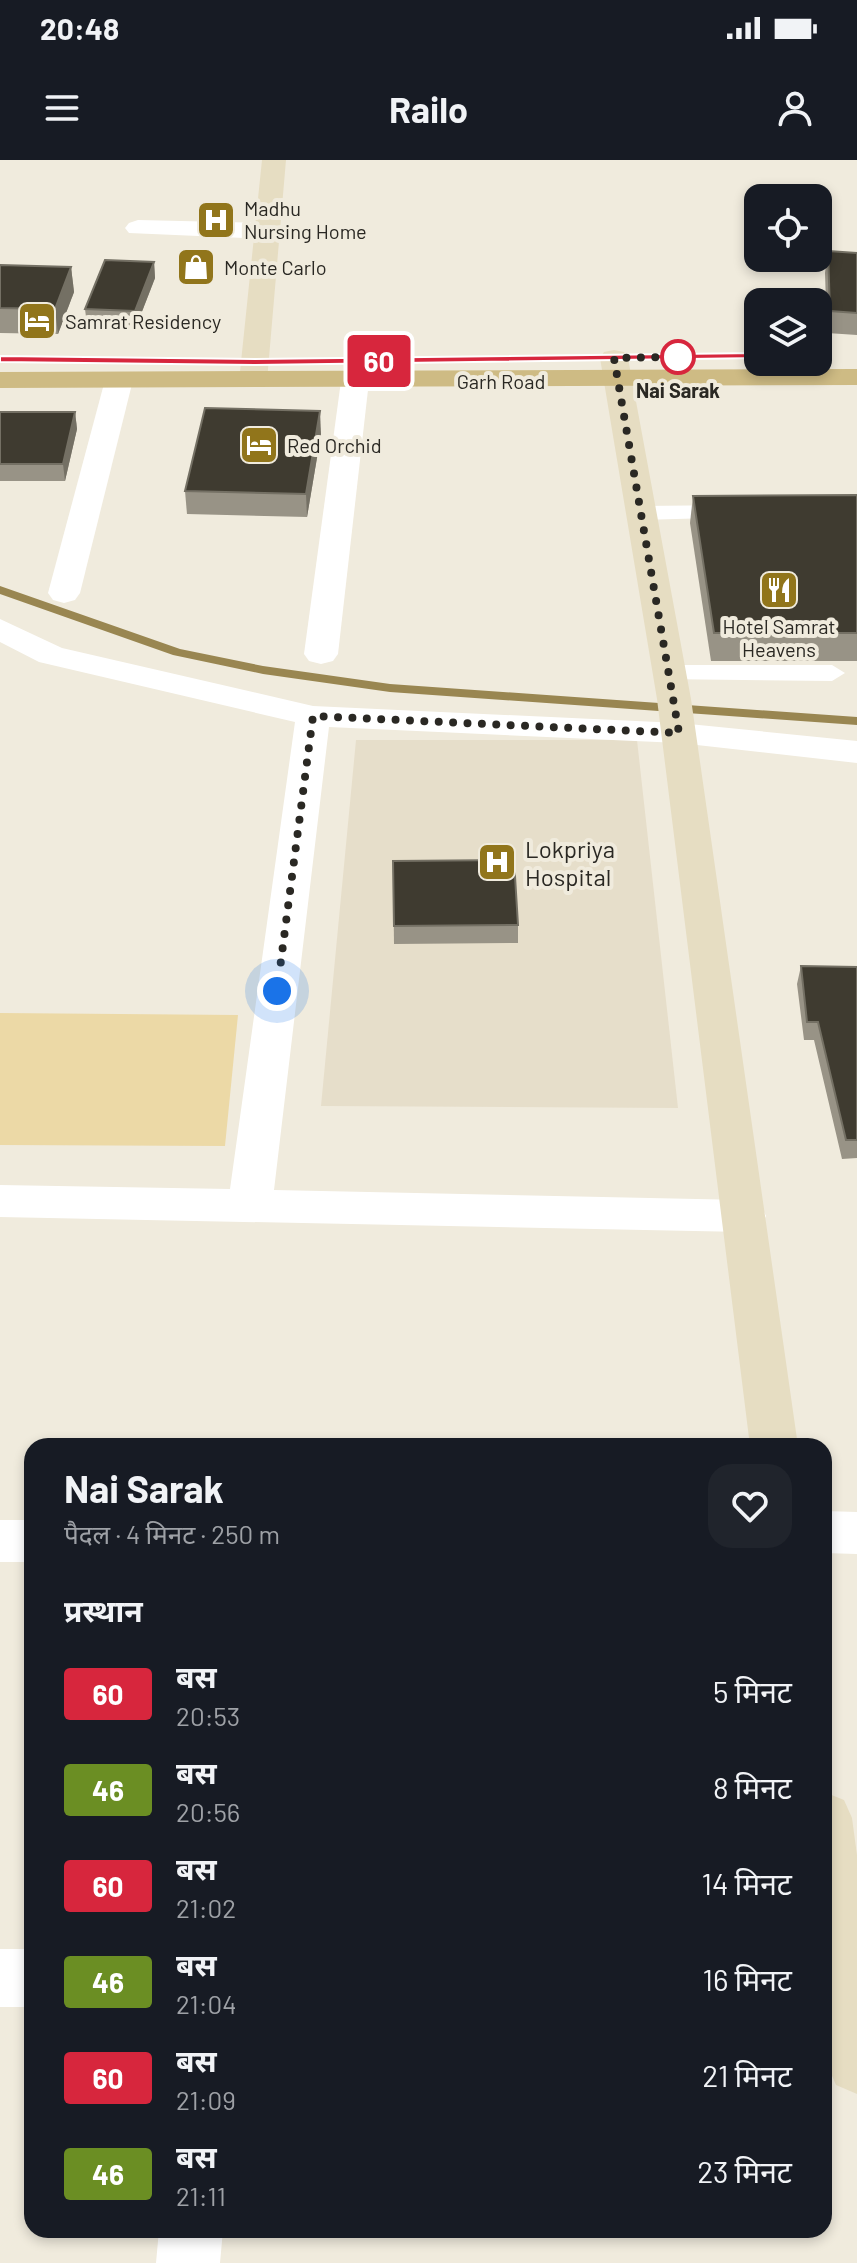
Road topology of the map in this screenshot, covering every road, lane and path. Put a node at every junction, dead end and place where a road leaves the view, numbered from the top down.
1 (274, 160) edge
2 (138, 228) dead end
3 (267, 231) junction
4 (832, 355) edge
5 (857, 355) edge
6 (744, 357) edge
7 (0, 359) edge
8 (616, 369) junction
9 (254, 372) junction
10 (857, 377) edge
11 (0, 380) edge
12 (119, 380) junction
13 (355, 381) junction
14 (763, 512) edge
15 (641, 513) junction
16 (64, 593) dead end
17 (0, 629) edge
18 (321, 654) dead end
19 (832, 673) edge
20 (674, 702) junction
21 (313, 716) junction
22 (857, 752) edge
23 (0, 1201) edge
24 (250, 1205) junction
25 (744, 1216) junction
26 (773, 1438) edge
27 (832, 1532) edge
28 (857, 1533) edge
29 (0, 1541) edge
30 (24, 1541) edge
31 (832, 1875) edge
32 (0, 1978) edge
33 (24, 1978) edge
34 (855, 2037) edge
35 (190, 2238) edge
36 (188, 2263) edge

1 - 3 street
2 - 3 street
3 - 9 street
4 - 5 main road
6 - 8 main road, Garh Road
7 - 9 main road, Garh Road
8 - 9 main road, Garh Road
8 - 10 main road, Garh Road
8 - 13 main road, Garh Road
8 - 15 street
9 - 12 main road, Garh Road
9 - 13 main road, Garh Road
11 - 12 main road, Garh Road
12 - 16 street
13 - 18 street
14 - 15 lane
15 - 20 street
17 - 21 street
19 - 20 lane
20 - 21 street
20 - 22 street
20 - 25 street
21 - 24 street
23 - 24 street
24 - 25 street
25 - 26 street
27 - 28 street
29 - 30 street
31 - 34 street
32 - 33 street
35 - 36 street

